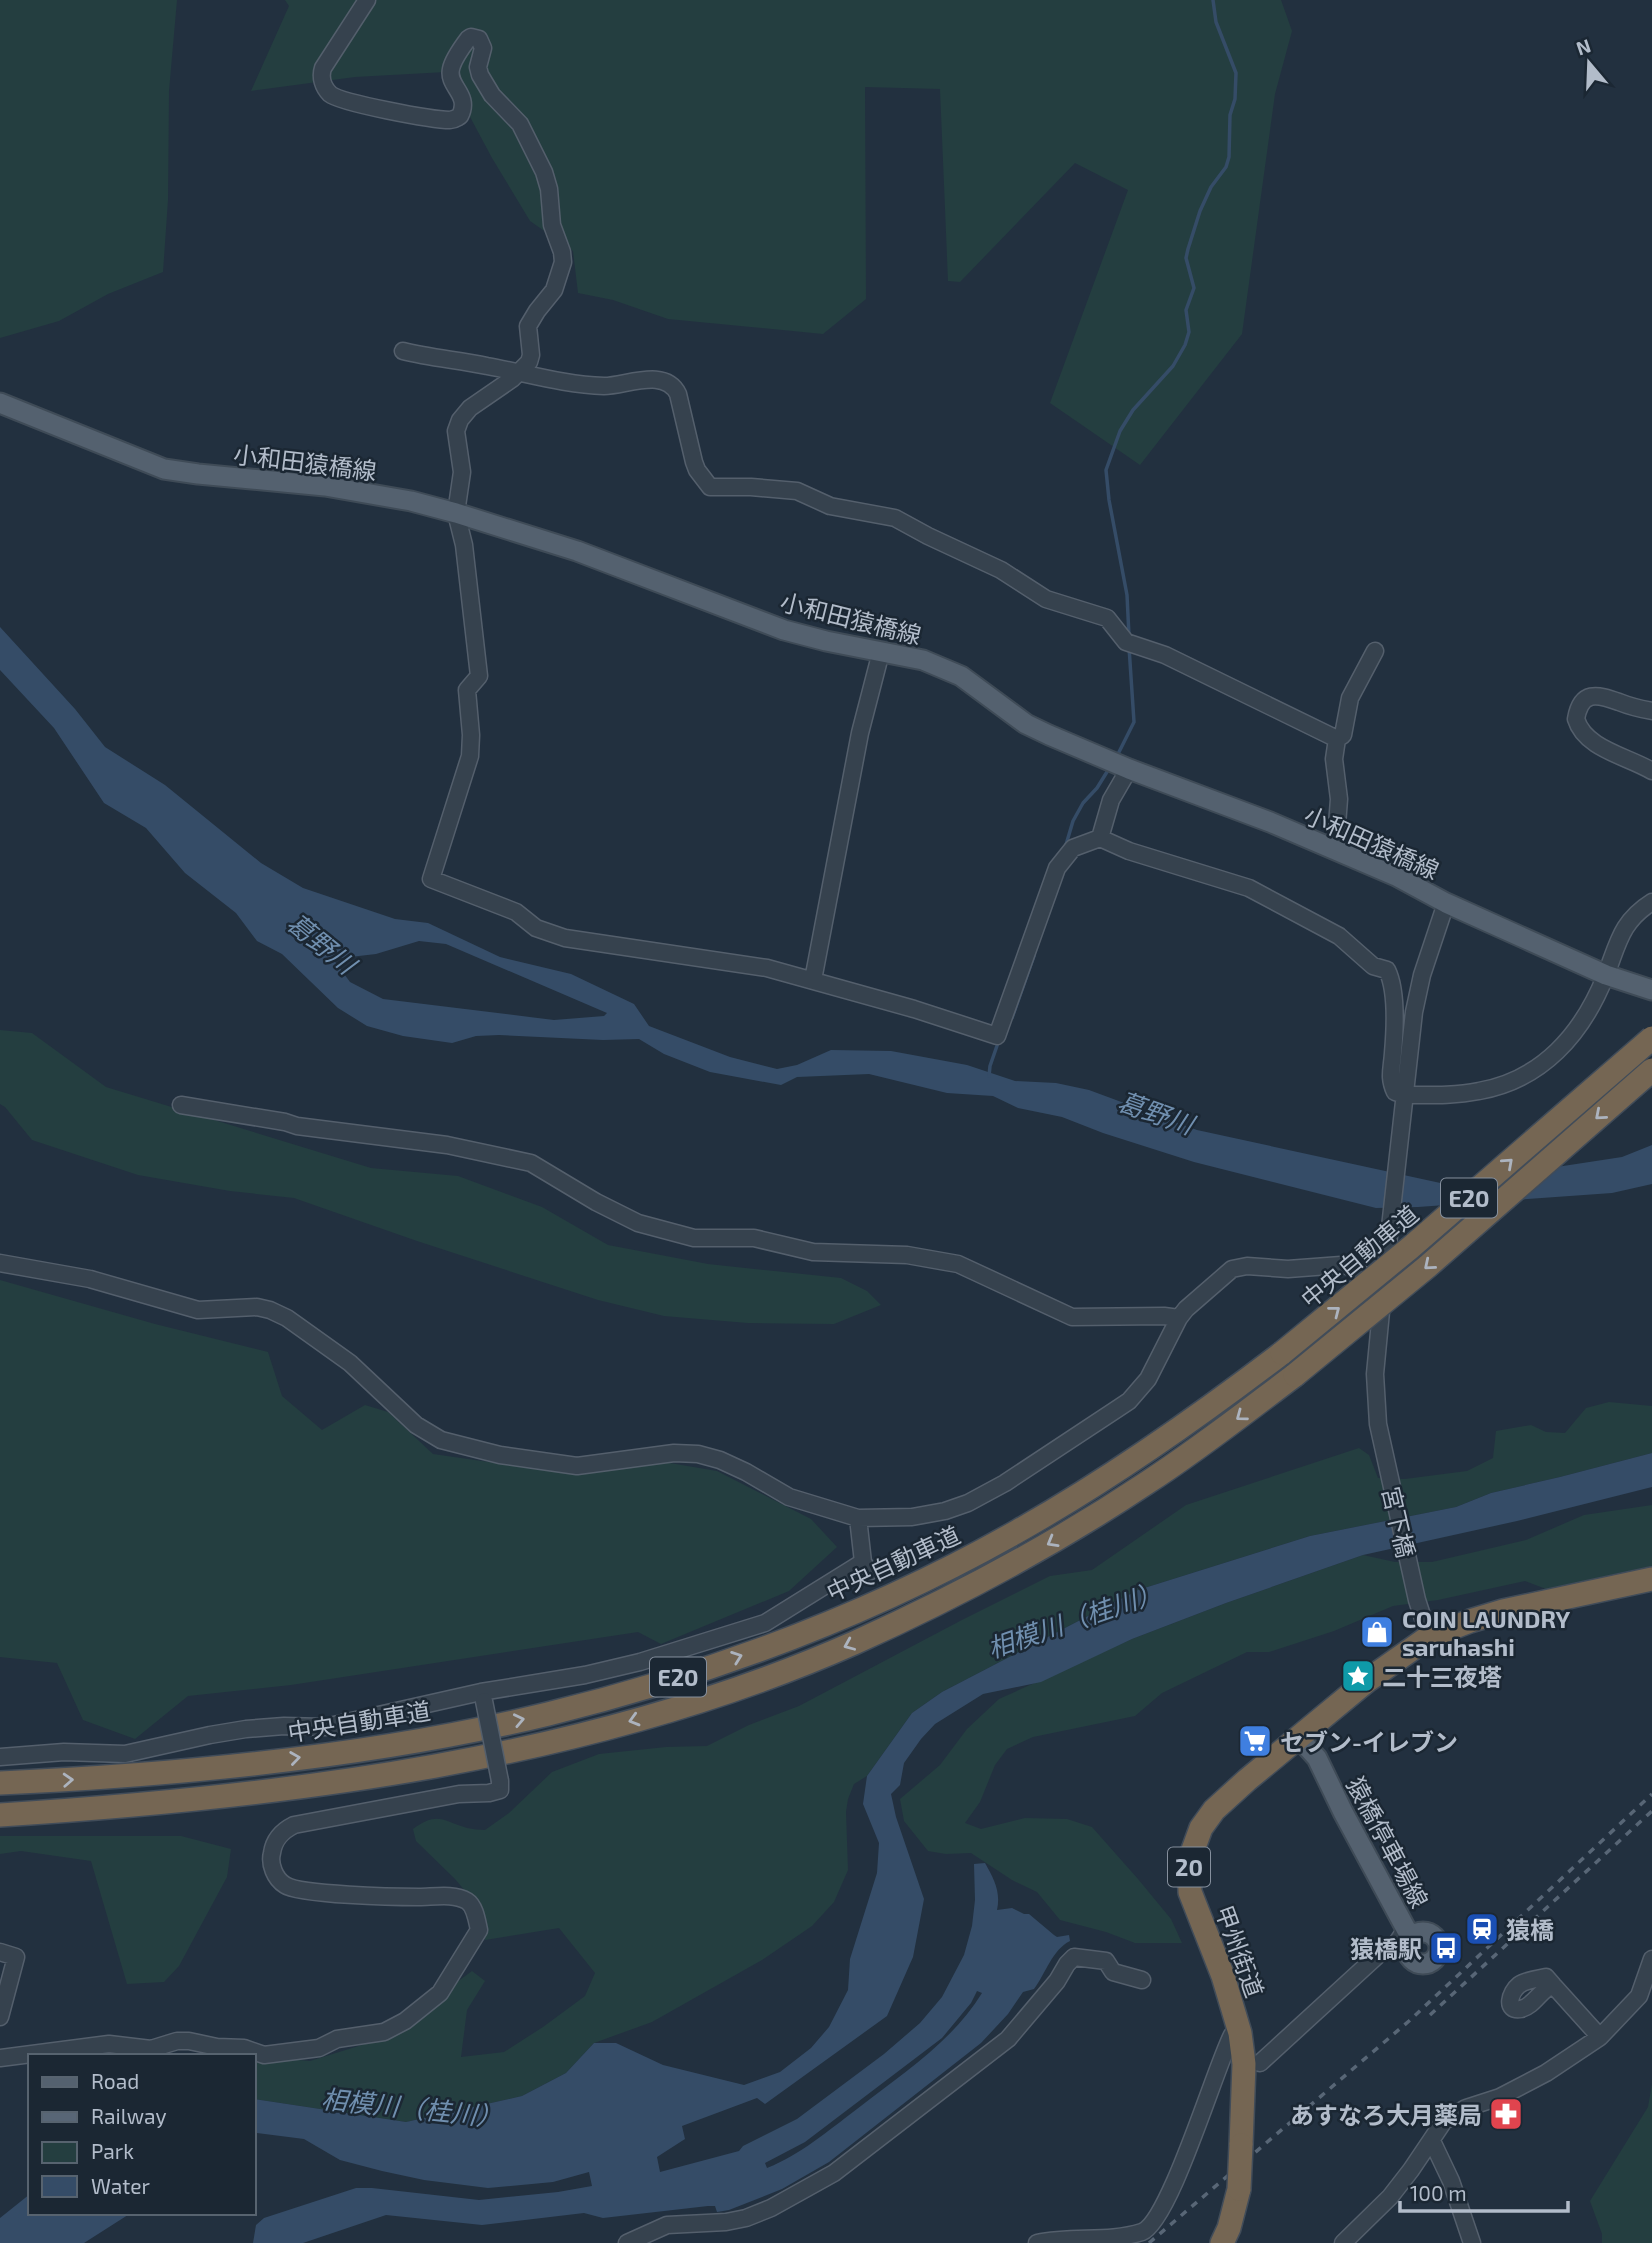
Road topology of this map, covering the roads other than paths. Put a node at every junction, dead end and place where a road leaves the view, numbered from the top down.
1 (367, 0) edge
2 (403, 351) dead end
3 (520, 373) junction
4 (0, 403) edge
5 (456, 513) junction
6 (1375, 651) dead end
7 (881, 652) junction
8 (1652, 711) edge
9 (1337, 738) junction
10 (1129, 769) junction
11 (1652, 771) edge
12 (1100, 838) junction
13 (1335, 851) junction
14 (1447, 902) junction
15 (1652, 902) edge
16 (1606, 975) junction
17 (813, 980) junction
18 (1652, 990) edge
19 (1652, 1038) edge
20 (1652, 1070) edge
21 (1404, 1095) junction
22 (181, 1105) dead end
23 (0, 1263) edge
24 (1383, 1287) junction
25 (1179, 1318) junction
26 (858, 1518) junction
27 (1652, 1579) edge
28 (1429, 1637) junction
29 (482, 1697) junction
30 (1298, 1737) junction
31 (0, 1757) edge
32 (0, 1783) edge
33 (0, 1817) edge
34 (1409, 1932) joint
35 (0, 1952) edge
36 (1652, 1959) edge
37 (1142, 1980) dead end
38 (1553, 1985) dead end
39 (0, 2017) edge
40 (1240, 2033) junction
41 (1600, 2037) junction
42 (28, 2054) edge
43 (31, 2054) edge
44 (0, 2058) edge
45 (1260, 2063) dead end
46 (1432, 2141) junction
47 (627, 2243) edge
48 (1037, 2243) edge
49 (1222, 2243) edge
50 (1343, 2243) edge
51 (1472, 2243) edge

1 - 3 street
2 - 3 street
3 - 5 street
3 - 9 street
4 - 5 main road, 小和田猿橋線
5 - 7 main road, 小和田猿橋線
5 - 17 street
6 - 9 street
7 - 10 main road, 小和田猿橋線
7 - 17 street
8 - 11 street
9 - 13 street
10 - 12 street
10 - 13 main road, 小和田猿橋線
12 - 17 street
12 - 21 street
13 - 14 main road, 小和田猿橋線
14 - 16 main road, 小和田猿橋線
14 - 21 street, 宮下橋
15 - 16 street
16 - 18 main road, 小和田猿橋線
16 - 21 street
32 -> 19 highway, 中央自動車道 / E20, bridge
20 -> 33 highway, 中央自動車道 / E20, bridge
21 - 24 street, 宮下橋
22 - 25 street
23 - 26 street
24 - 25 street
24 - 28 street, 宮下橋
25 - 26 street
26 - 29 street
27 - 28 highway, 甲州街道 / 20
28 - 30 highway, 甲州街道 / 20
29 - 31 street
29 - 43 street, bridge
30 - 34 main road, 猿橋停車場線
30 - 40 highway, 甲州街道 / 20
34 - 45 street
35 - 39 street
36 - 41 street
37 - 47 street
38 - 41 street
40 - 48 street
40 - 49 highway, 甲州街道 / 20, bridge
41 - 46 street
42 - 44 street, bridge
46 - 50 street
46 - 51 street

